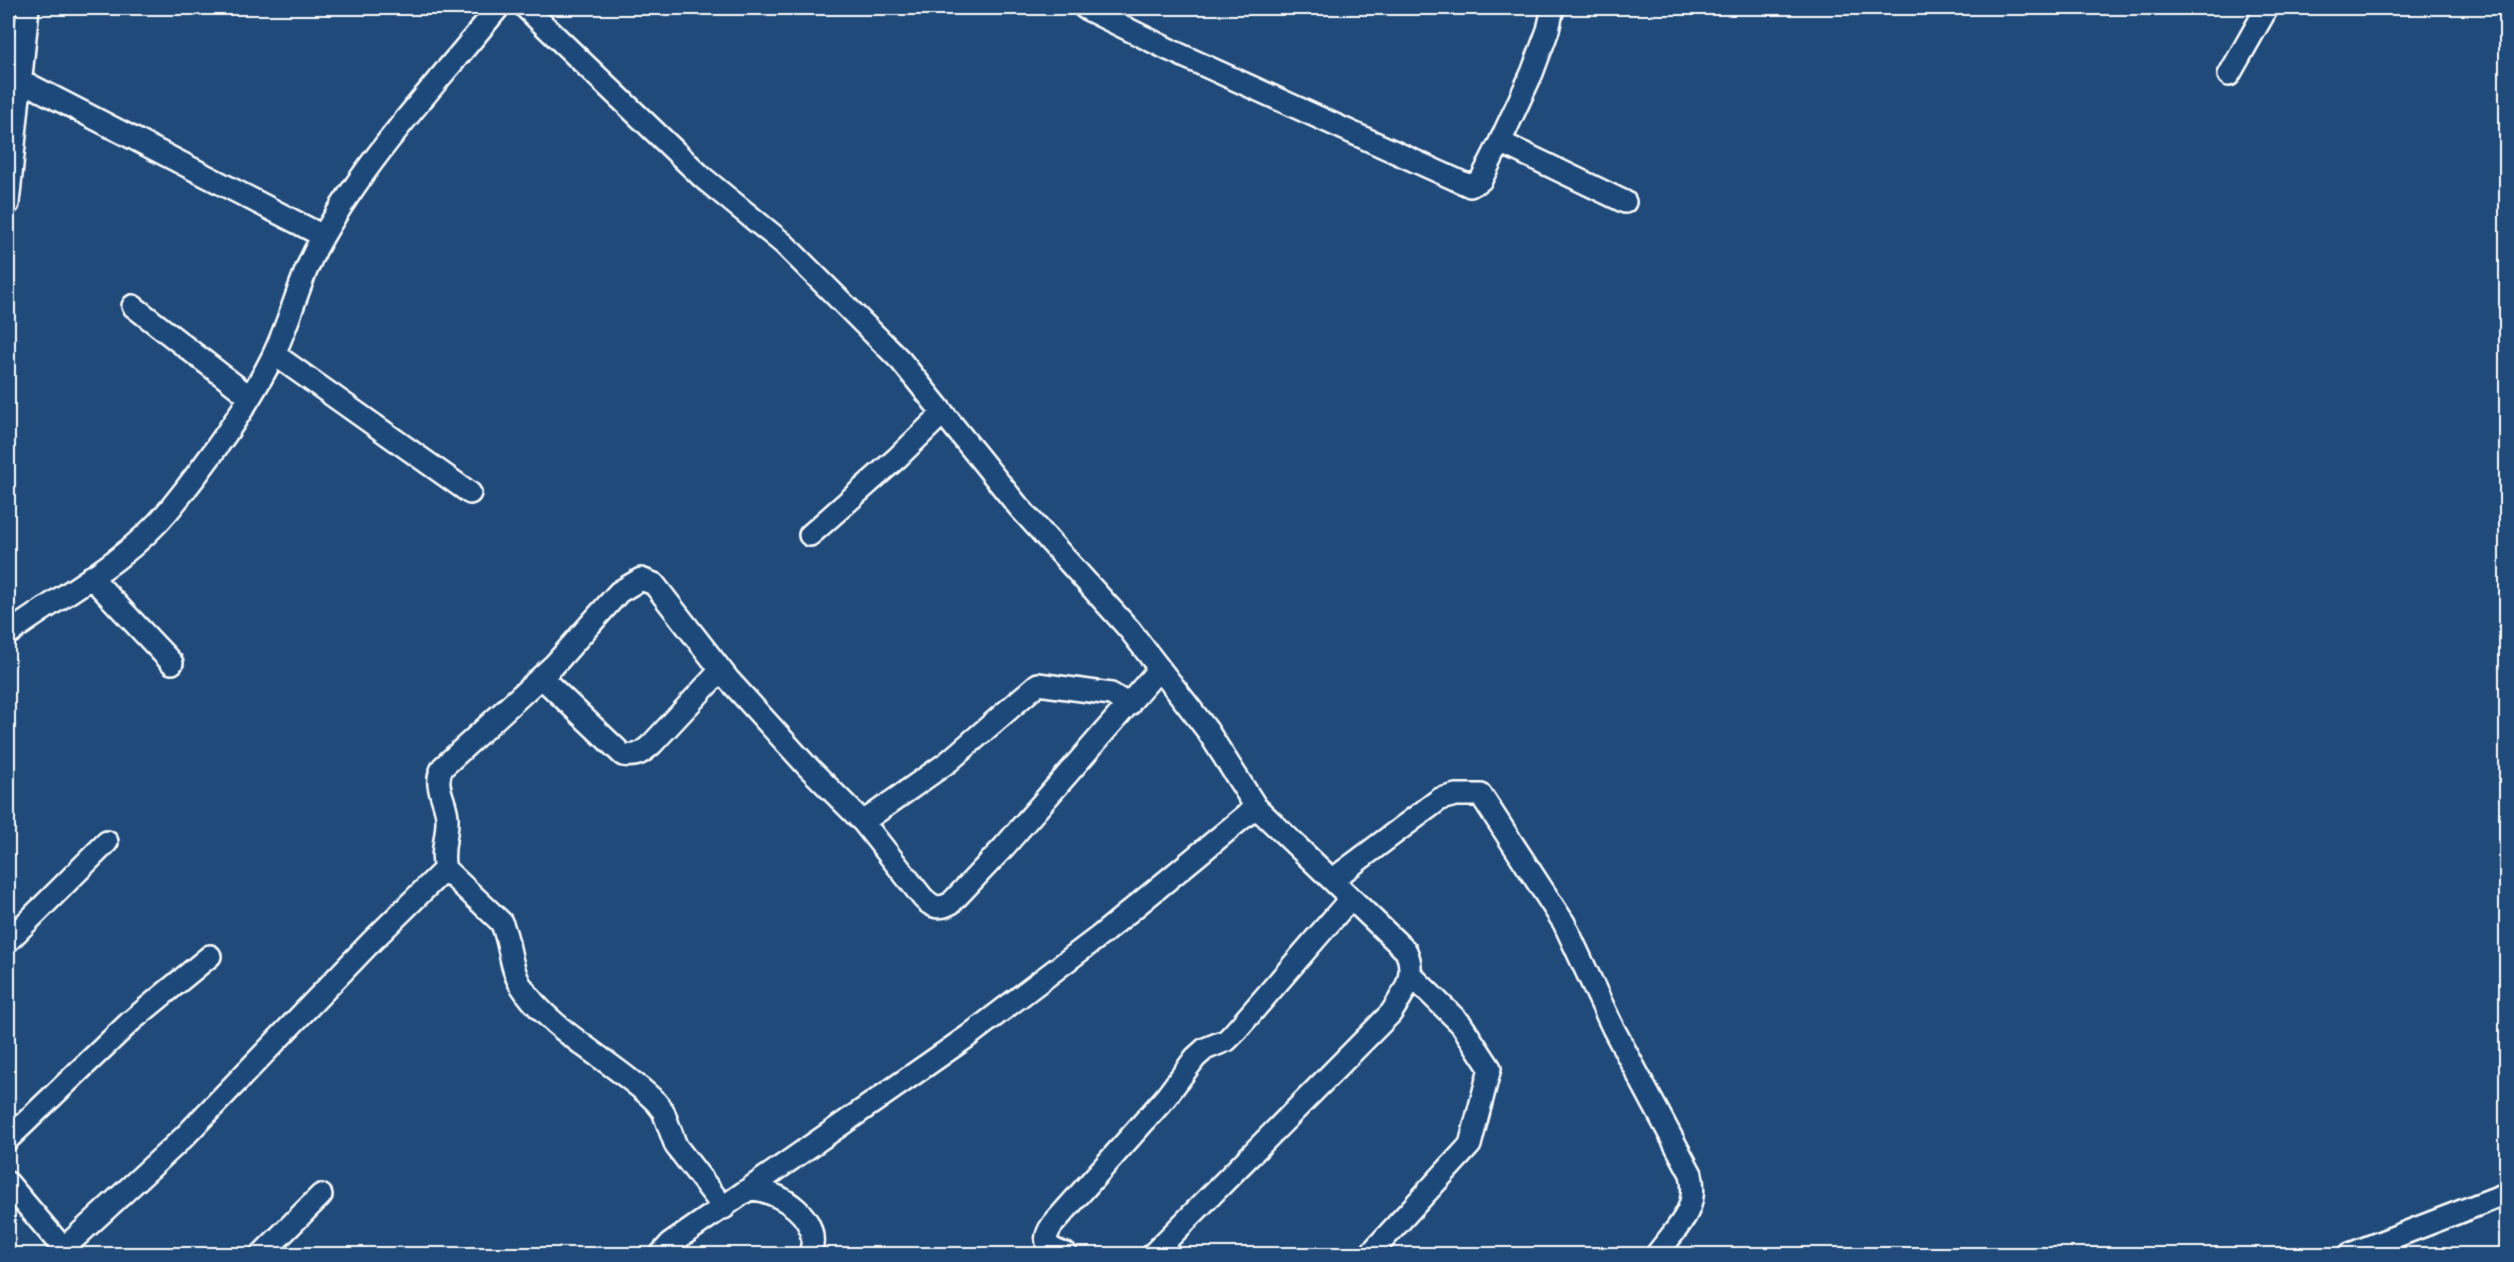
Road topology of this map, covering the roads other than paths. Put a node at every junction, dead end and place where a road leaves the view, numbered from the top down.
1 (28, 8) edge
2 (498, 8) edge
3 (526, 8) edge
4 (1085, 8) edge
5 (1553, 8) edge
6 (2267, 8) edge
7 (2229, 75) dead end
8 (20, 80) junction
9 (1500, 142) junction
10 (1625, 202) dead end
11 (8, 204) edge
12 (323, 236) junction
13 (133, 306) dead end
14 (274, 354) junction
15 (250, 397) junction
16 (943, 413) junction
17 (470, 493) dead end
18 (810, 535) dead end
19 (91, 577) junction
20 (8, 634) edge
21 (172, 663) dead end
22 (1159, 669) junction
23 (721, 670) junction
24 (541, 677) junction
25 (1129, 705) junction
26 (1256, 807) junction
27 (863, 822) junction
28 (107, 842) dead end
29 (445, 869) junction
30 (1332, 880) junction
31 (1351, 898) junction
32 (8, 941) edge
33 (210, 956) dead end
34 (1410, 974) junction
35 (8, 1139) edge
36 (8, 1183) edge
37 (750, 1188) junction
38 (2506, 1194) edge
39 (321, 1195) dead end
40 (724, 1208) junction
41 (65, 1252) edge
42 (262, 1254) edge
43 (661, 1254) edge
44 (810, 1254) edge
45 (1066, 1254) edge
46 (1153, 1254) edge
47 (1370, 1254) edge
48 (1657, 1254) edge
49 (2350, 1254) edge

1 - 8 street
2 - 12 street
3 - 16 street
4 - 9 street
5 - 9 street
6 - 7 street
8 - 11 street
8 - 12 street
9 - 10 street
12 - 14 street
13 - 15 street
14 - 15 street
14 - 17 street
15 - 19 street
16 - 18 street
16 - 22 street
19 - 20 street
19 - 21 street
22 - 25 street
22 - 26 street
23 - 24 street
23 - 24 street
23 - 27 street
24 - 29 street
25 - 27 street
25 - 27 street
26 - 30 street
26 - 37 street
28 - 32 street
29 - 40 street
29 - 41 street
30 - 31 street
30 - 48 street
31 - 34 street
31 - 45 street
33 - 35 street
34 - 46 street
34 - 47 street
36 - 41 street
37 - 40 street
37 - 44 street
38 - 49 street
39 - 42 street
40 - 43 street

